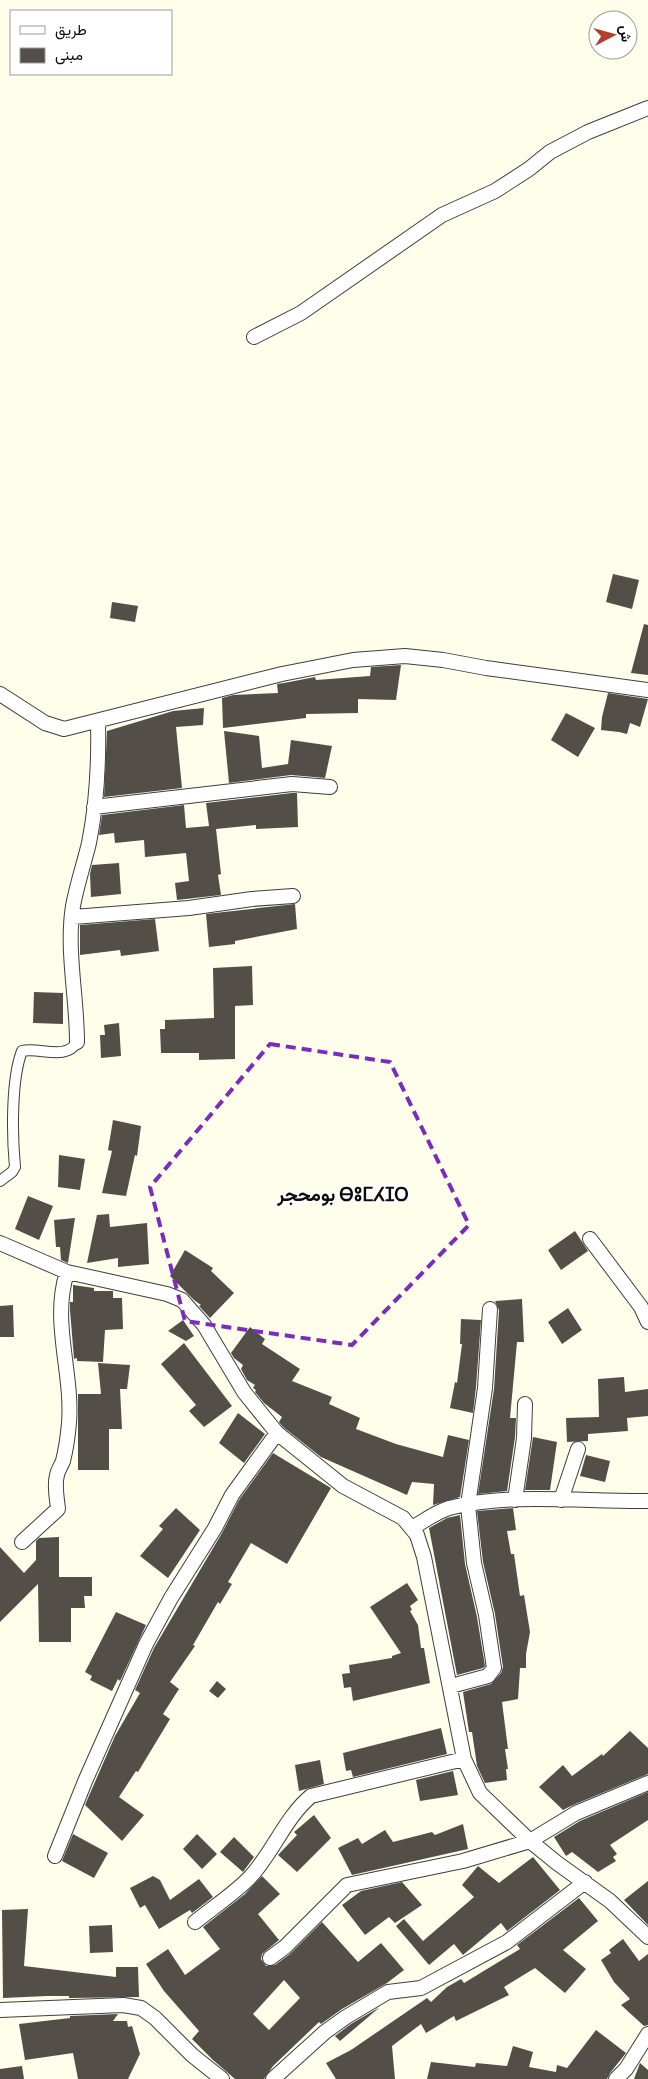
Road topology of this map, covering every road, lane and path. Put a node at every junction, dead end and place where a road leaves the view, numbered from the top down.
1 (648, 108) edge
2 (254, 337) dead end
3 (648, 690) edge
4 (0, 694) edge
5 (98, 721) junction
6 (330, 787) dead end
7 (94, 807) junction
8 (293, 896) dead end
9 (73, 917) junction
10 (76, 1042) joint
11 (0, 1181) edge
12 (590, 1239) dead end
13 (0, 1243) edge
14 (67, 1272) junction
15 (490, 1309) dead end
16 (648, 1322) edge
17 (525, 1404) dead end
18 (277, 1433) junction
19 (578, 1449) dead end
20 (515, 1500) junction
21 (561, 1500) junction
22 (648, 1501) edge
23 (468, 1505) junction
24 (412, 1528) junction
25 (22, 1542) dead end
26 (451, 1686) junction
27 (464, 1760) junction
28 (648, 1783) edge
29 (530, 1841) junction
30 (55, 1856) dead end
31 (585, 1882) junction
32 (196, 1922) dead end
33 (648, 1937) edge
34 (270, 1958) dead end
35 (0, 2010) edge
36 (648, 2034) edge
37 (222, 2079) edge
38 (274, 2079) edge
39 (616, 2079) edge

1 - 2 street
3 - 5 street
4 - 5 street
5 - 7 street
6 - 7 street
7 - 9 street
8 - 9 street
9 - 10 street
10 - 11 street
12 - 16 street
13 - 14 street
14 - 18 street
14 - 25 street
15 - 23 street
17 - 20 street
18 - 24 street
18 - 30 street
19 - 21 street
20 - 21 street
20 - 23 street
21 - 22 street
23 - 24 street
23 - 26 street
24 - 26 street
26 - 27 street
27 - 29 street
27 - 32 street
28 - 29 street
29 - 31 street
29 - 34 street
31 - 33 street
31 - 38 street
35 - 37 street
36 - 39 street

